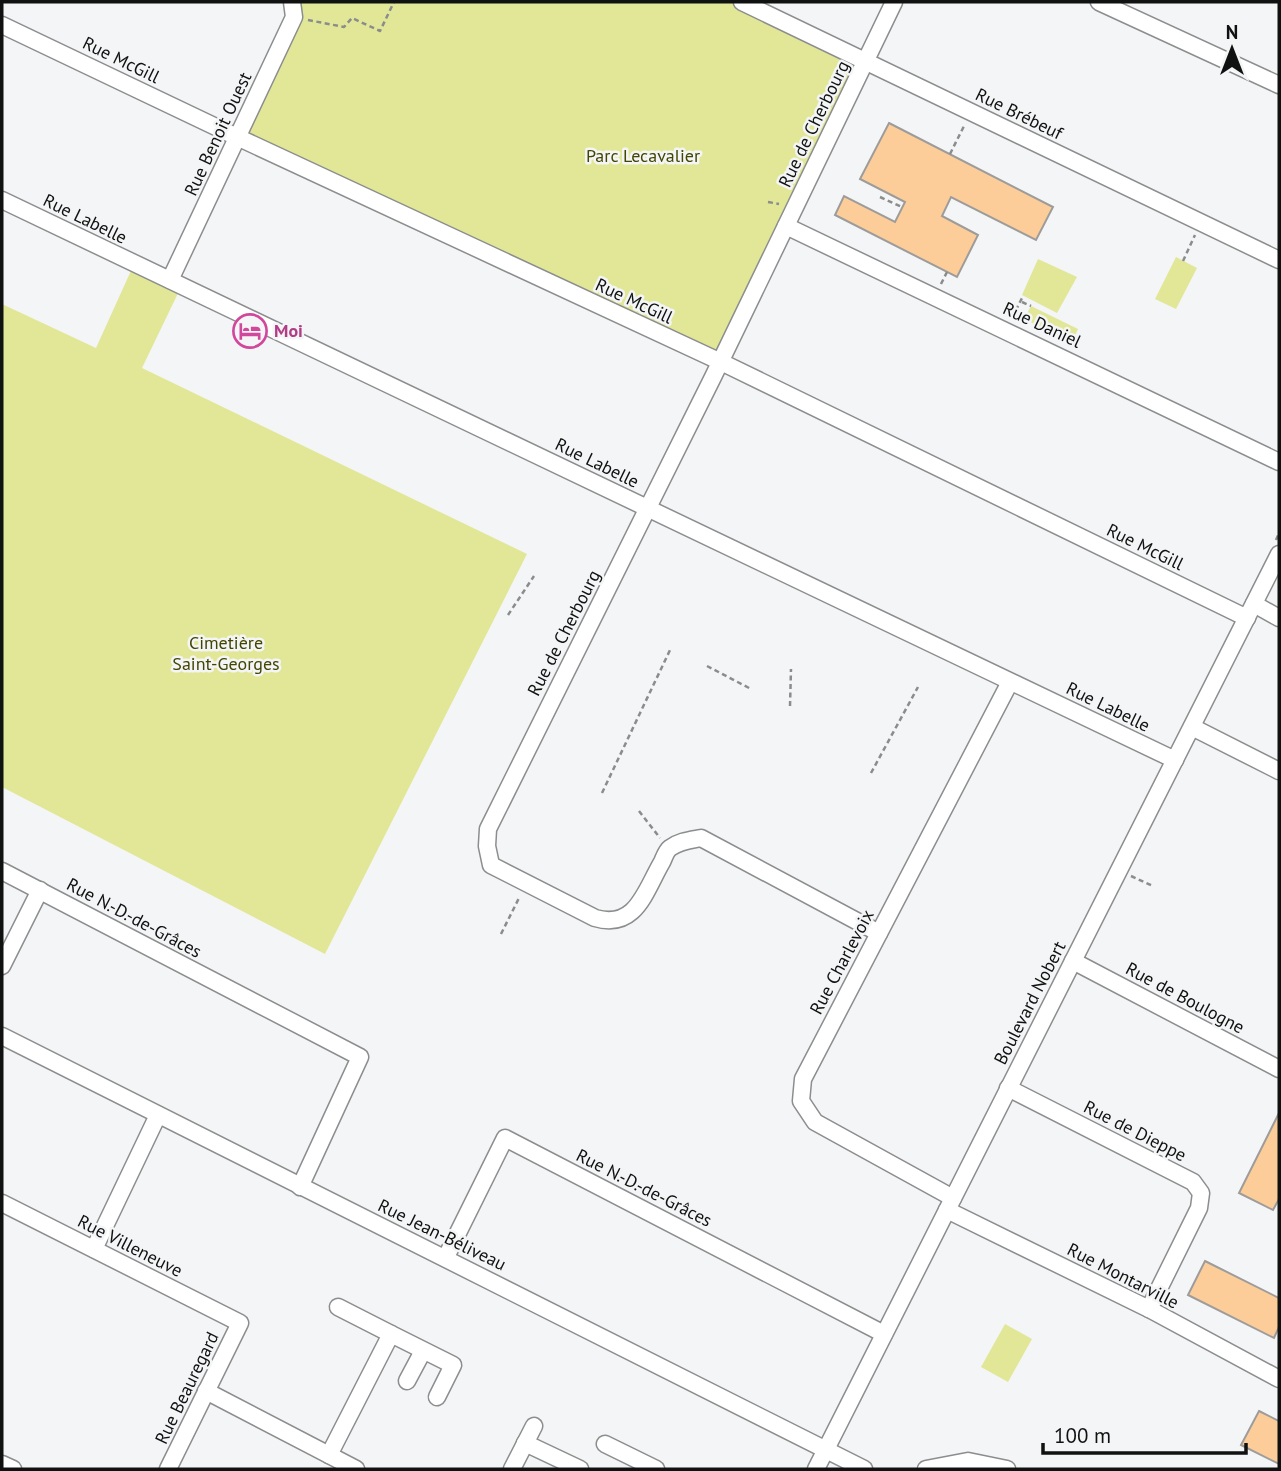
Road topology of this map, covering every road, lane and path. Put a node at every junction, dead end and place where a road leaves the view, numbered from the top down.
1 (394, 2) edge
2 (742, 2) edge
3 (894, 2) edge
4 (1099, 2) edge
5 (293, 10) edge
6 (2, 25) edge
7 (866, 61) junction
8 (1279, 85) edge
9 (971, 112) junction
10 (237, 137) junction
11 (950, 154) dead end
12 (880, 197) dead end
13 (2, 200) edge
14 (902, 207) dead end
15 (1201, 223) junction
16 (786, 226) junction
17 (1279, 260) edge
18 (1183, 261) dead end
19 (170, 280) junction
20 (1023, 296) dead end
21 (1020, 301) junction
22 (1031, 306) dead end
23 (1006, 330) junction
24 (721, 362) junction
25 (1279, 462) edge
26 (648, 509) junction
27 (1279, 554) edge
28 (534, 576) dead end
29 (1250, 611) junction
30 (508, 615) dead end
31 (1279, 618) edge
32 (671, 648) dead end
33 (707, 666) dead end
34 (791, 669) dead end
35 (1010, 682) junction
36 (918, 687) dead end
37 (751, 689) dead end
38 (790, 706) dead end
39 (1192, 727) junction
40 (1175, 760) junction
41 (1279, 771) edge
42 (871, 773) dead end
43 (601, 793) dead end
44 (639, 811) dead end
45 (669, 849) junction
46 (2, 870) edge
47 (1119, 870) junction
48 (526, 883) junction
49 (1153, 886) dead end
50 (40, 890) junction
51 (879, 933) junction
52 (501, 934) dead end
53 (1073, 961) junction
54 (2, 966) edge
55 (2, 1036) edge
56 (1279, 1069) edge
57 (1009, 1088) junction
58 (158, 1115) junction
59 (300, 1187) junction
60 (2, 1203) edge
61 (950, 1204) junction
62 (94, 1249) junction
63 (446, 1257) junction
64 (338, 1307) dead end
65 (1149, 1309) junction
66 (240, 1323) joint
67 (391, 1334) junction
68 (884, 1334) junction
69 (423, 1351) junction
70 (1279, 1379) edge
71 (407, 1381) dead end
72 (206, 1391) junction
73 (437, 1396) dead end
74 (534, 1426) dead end
75 (525, 1443) junction
76 (605, 1444) dead end
77 (826, 1449) junction
78 (330, 1455) junction
79 (627, 1463) edge
80 (2, 1464) edge
81 (13, 1469) edge
82 (168, 1469) edge
83 (356, 1469) edge
84 (512, 1469) edge
85 (580, 1469) edge
86 (656, 1469) edge
87 (816, 1469) edge
88 (864, 1469) edge
89 (926, 1469) edge
90 (1007, 1469) edge

1 - 5 path
2 - 7 street, Rue Brébeuf
3 - 7 street, Rue de Cherbourg
4 - 8 street
5 - 10 street, Rue Benoit Ouest
6 - 10 street, Rue McGill
7 - 9 street, Rue Brébeuf
7 - 16 street, Rue de Cherbourg
9 - 11 path
9 - 15 street, Rue Brébeuf
10 - 19 street, Rue Benoit Ouest
10 - 24 street, Rue McGill
12 - 14 path
13 - 19 street, Rue Labelle
15 - 17 street, Rue Brébeuf
15 - 18 path
16 - 23 street, Rue Daniel
16 - 24 street, Rue de Cherbourg
19 - 26 street, Rue Labelle
20 - 21 path
21 - 22 path
21 - 23 path
23 - 25 street, Rue Daniel
24 - 26 street, Rue de Cherbourg
24 - 29 street, Rue McGill
26 - 35 street, Rue Labelle
26 - 48 street, Rue de Cherbourg
27 - 29 street, Boulevard Nobert
28 - 30 path
29 - 31 street, Rue McGill
29 - 39 street, Boulevard Nobert
32 - 43 path
33 - 37 path
34 - 38 path
35 - 40 street, Rue Labelle
35 - 51 street, Rue Charlevoix
36 - 42 path
39 - 40 street, Boulevard Nobert
39 - 41 street
40 - 47 street, Boulevard Nobert
44 - 45 path
45 - 48 street, Rue de Cherbourg
45 - 51 street
46 - 50 street, Rue N.-D.-de-Grâces
47 - 49 path
47 - 53 street, Boulevard Nobert
48 - 52 path
50 - 54 street
50 - 59 street, Rue N.-D.-de-Grâces
51 - 61 street, Rue Charlevoix
53 - 56 street, Rue de Boulogne
53 - 57 street, Boulevard Nobert
55 - 58 street, Rue Jean-Béliveau
57 - 61 street, Boulevard Nobert
57 - 65 street, Rue de Dieppe
58 - 59 street, Rue Jean-Béliveau
58 - 62 street
59 - 63 street, Rue Jean-Béliveau
60 - 62 street, Rue Villeneuve
61 - 65 street, Rue Montarville
61 - 68 street, Boulevard Nobert
62 - 66 street, Rue Villeneuve
63 - 68 street, Rue N.-D.-de-Grâces
63 - 77 street, Rue Jean-Béliveau
64 - 67 street
65 - 70 street, Rue Montarville
66 - 72 street, Rue Beauregard
67 - 69 street
67 - 78 street
68 - 77 street, Boulevard Nobert
69 - 71 street
69 - 73 street
72 - 78 street
72 - 82 street, Rue Beauregard
74 - 75 street
75 - 84 street
75 - 85 street
76 - 79 street
77 - 87 street, Boulevard Nobert
77 - 88 street, Rue Jean-Béliveau
78 - 83 street
79 - 86 street
80 - 81 street
89 - 90 street

